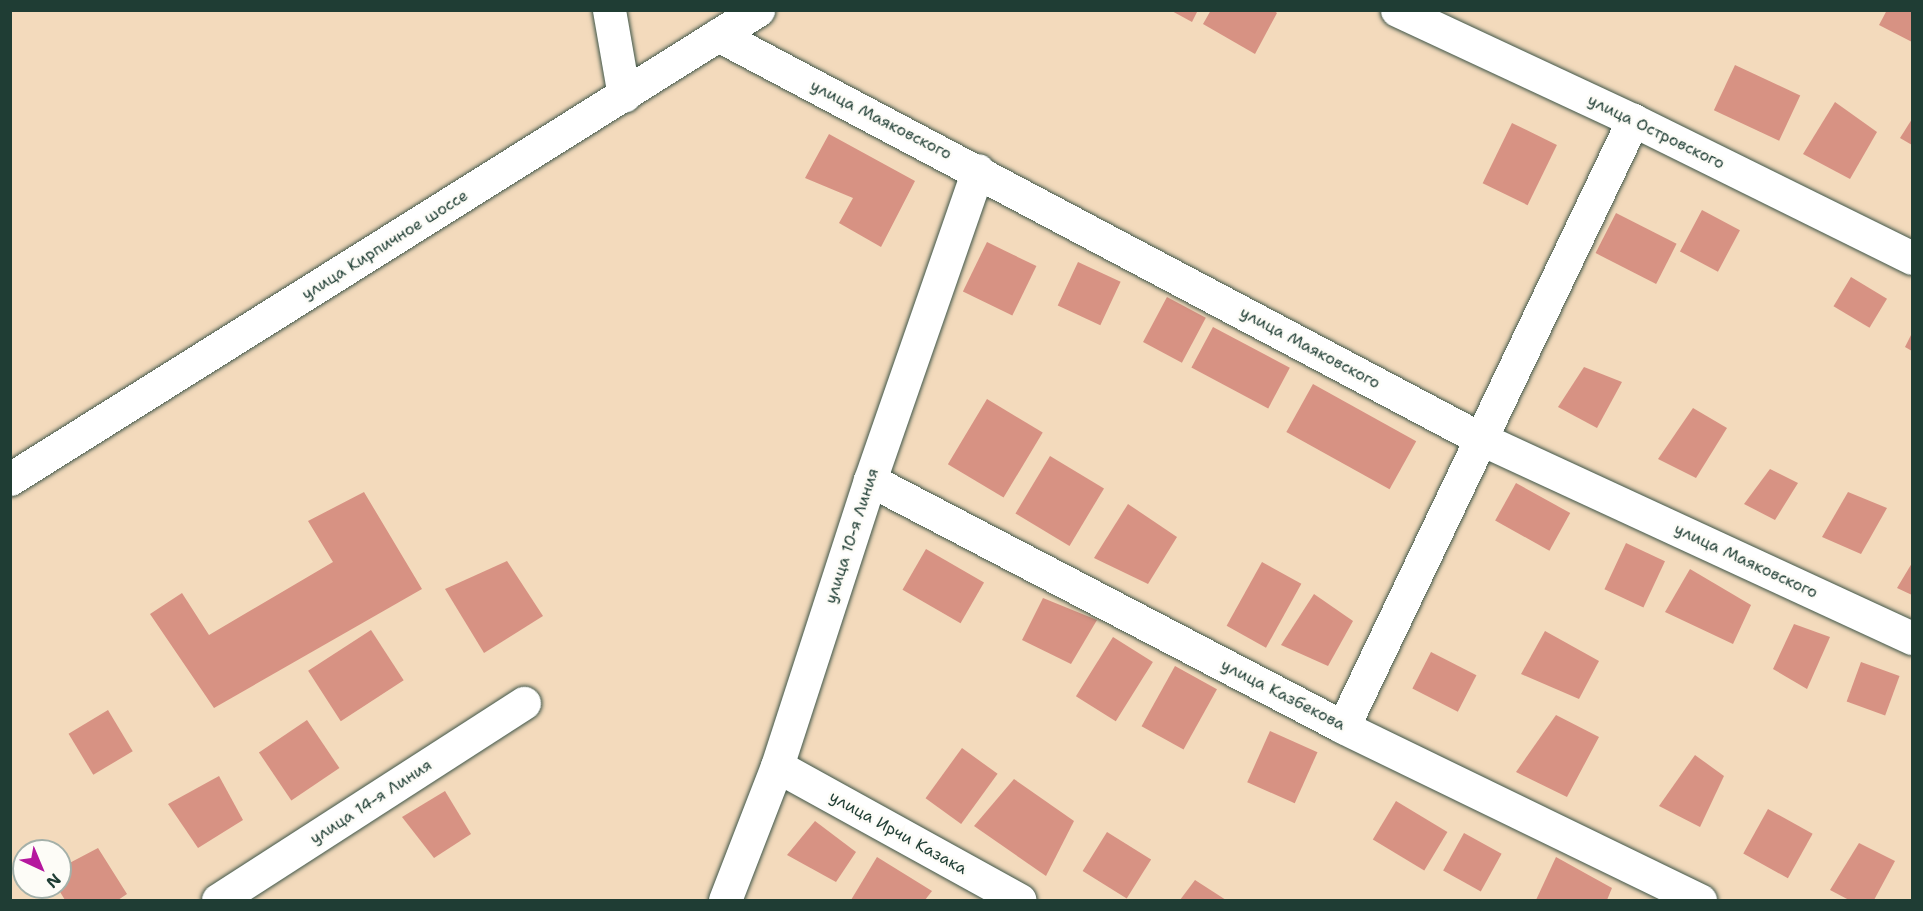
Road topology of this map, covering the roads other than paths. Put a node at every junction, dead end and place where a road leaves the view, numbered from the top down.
1 (609, 10) edge
2 (758, 10) edge
3 (1396, 10) edge
4 (718, 35) junction
5 (624, 96) junction
6 (1633, 120) junction
7 (978, 170) junction
8 (1912, 258) edge
9 (1479, 438) junction
10 (10, 479) edge
11 (870, 480) junction
12 (1912, 638) edge
13 (524, 703) dead end
14 (1343, 727) junction
15 (777, 766) junction
16 (218, 900) edge
17 (725, 900) edge
18 (1020, 900) edge
19 (1700, 900) edge

1 - 5 street
2 - 4 street, улица Кирпичное шоссе
3 - 6 street, улица Островского
4 - 5 street, улица Кирпичное шоссе
4 - 7 street, улица Маяковского
5 - 10 street, улица Кирпичное шоссе
6 - 8 street, улица Островского
6 - 9 street
7 - 9 street, улица Маяковского
7 - 11 street, улица 10-я Линия
9 - 12 street, улица Маяковского
9 - 14 street
11 - 14 street, улица Казбекова
11 - 15 street, улица 10-я Линия
13 - 16 street, улица 14-я Линия
14 - 19 street, улица Казбекова
15 - 17 street, улица 10-я Линия
15 - 18 street, улица Ирчи Казака

